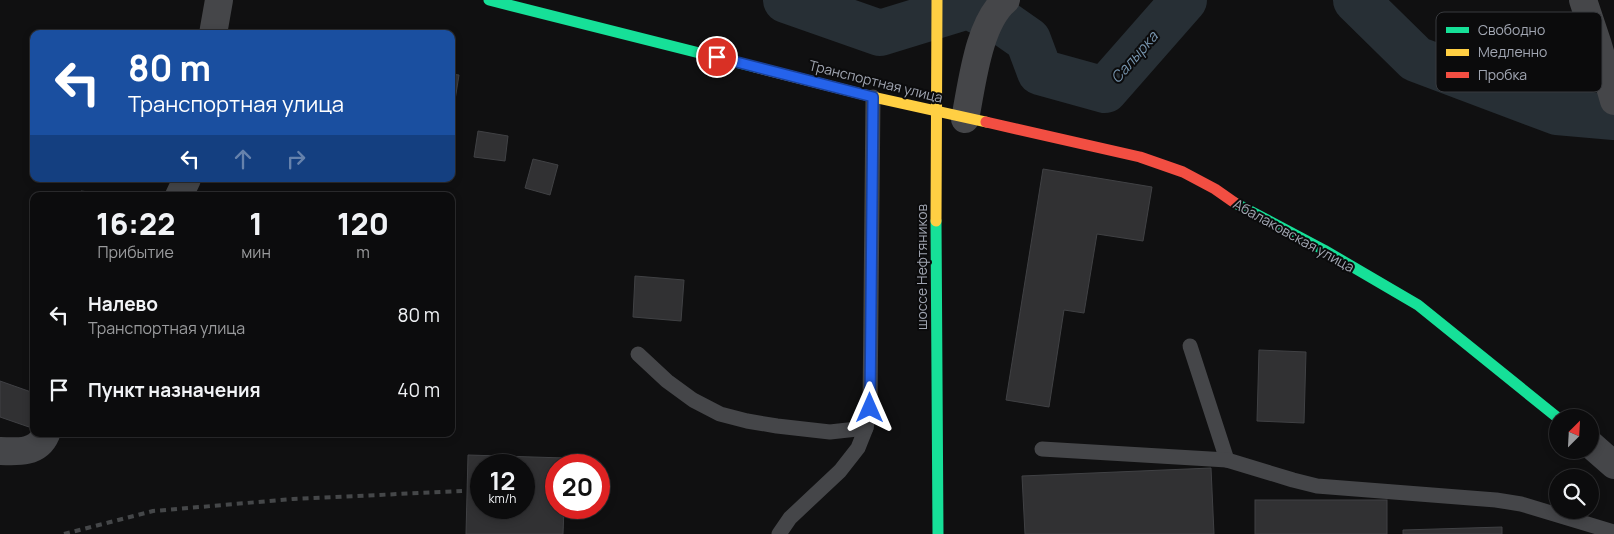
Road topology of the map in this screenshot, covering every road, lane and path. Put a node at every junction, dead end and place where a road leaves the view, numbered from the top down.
1 (219, 0) edge
2 (489, 0) edge
3 (937, 0) edge
4 (1006, 0) edge
5 (1583, 0) edge
6 (1587, 12) edge
7 (214, 30) edge
8 (1602, 59) edge
9 (873, 97) junction
10 (1614, 101) edge
11 (965, 119) junction
12 (1190, 346) dead end
13 (638, 354) dead end
14 (1549, 411) edge
15 (866, 428) junction
16 (45, 437) edge
17 (1042, 449) dead end
18 (0, 451) edge
19 (1599, 452) edge
20 (1226, 460) junction
21 (1614, 465) edge
22 (1614, 532) edge
23 (779, 534) edge
24 (938, 534) edge

1 - 7 street
2 - 9 street, Транспортная улица
3 - 24 street, шоссе Нефтяников
4 - 11 street
5 - 6 street
8 - 10 street
9 - 11 street, Транспортная улица
9 - 15 lane
11 - 14 street, Абалаковская улица
12 - 20 lane
13 - 15 lane
15 - 23 lane
16 - 18 street
17 - 20 lane
19 - 21 street
20 - 22 lane

